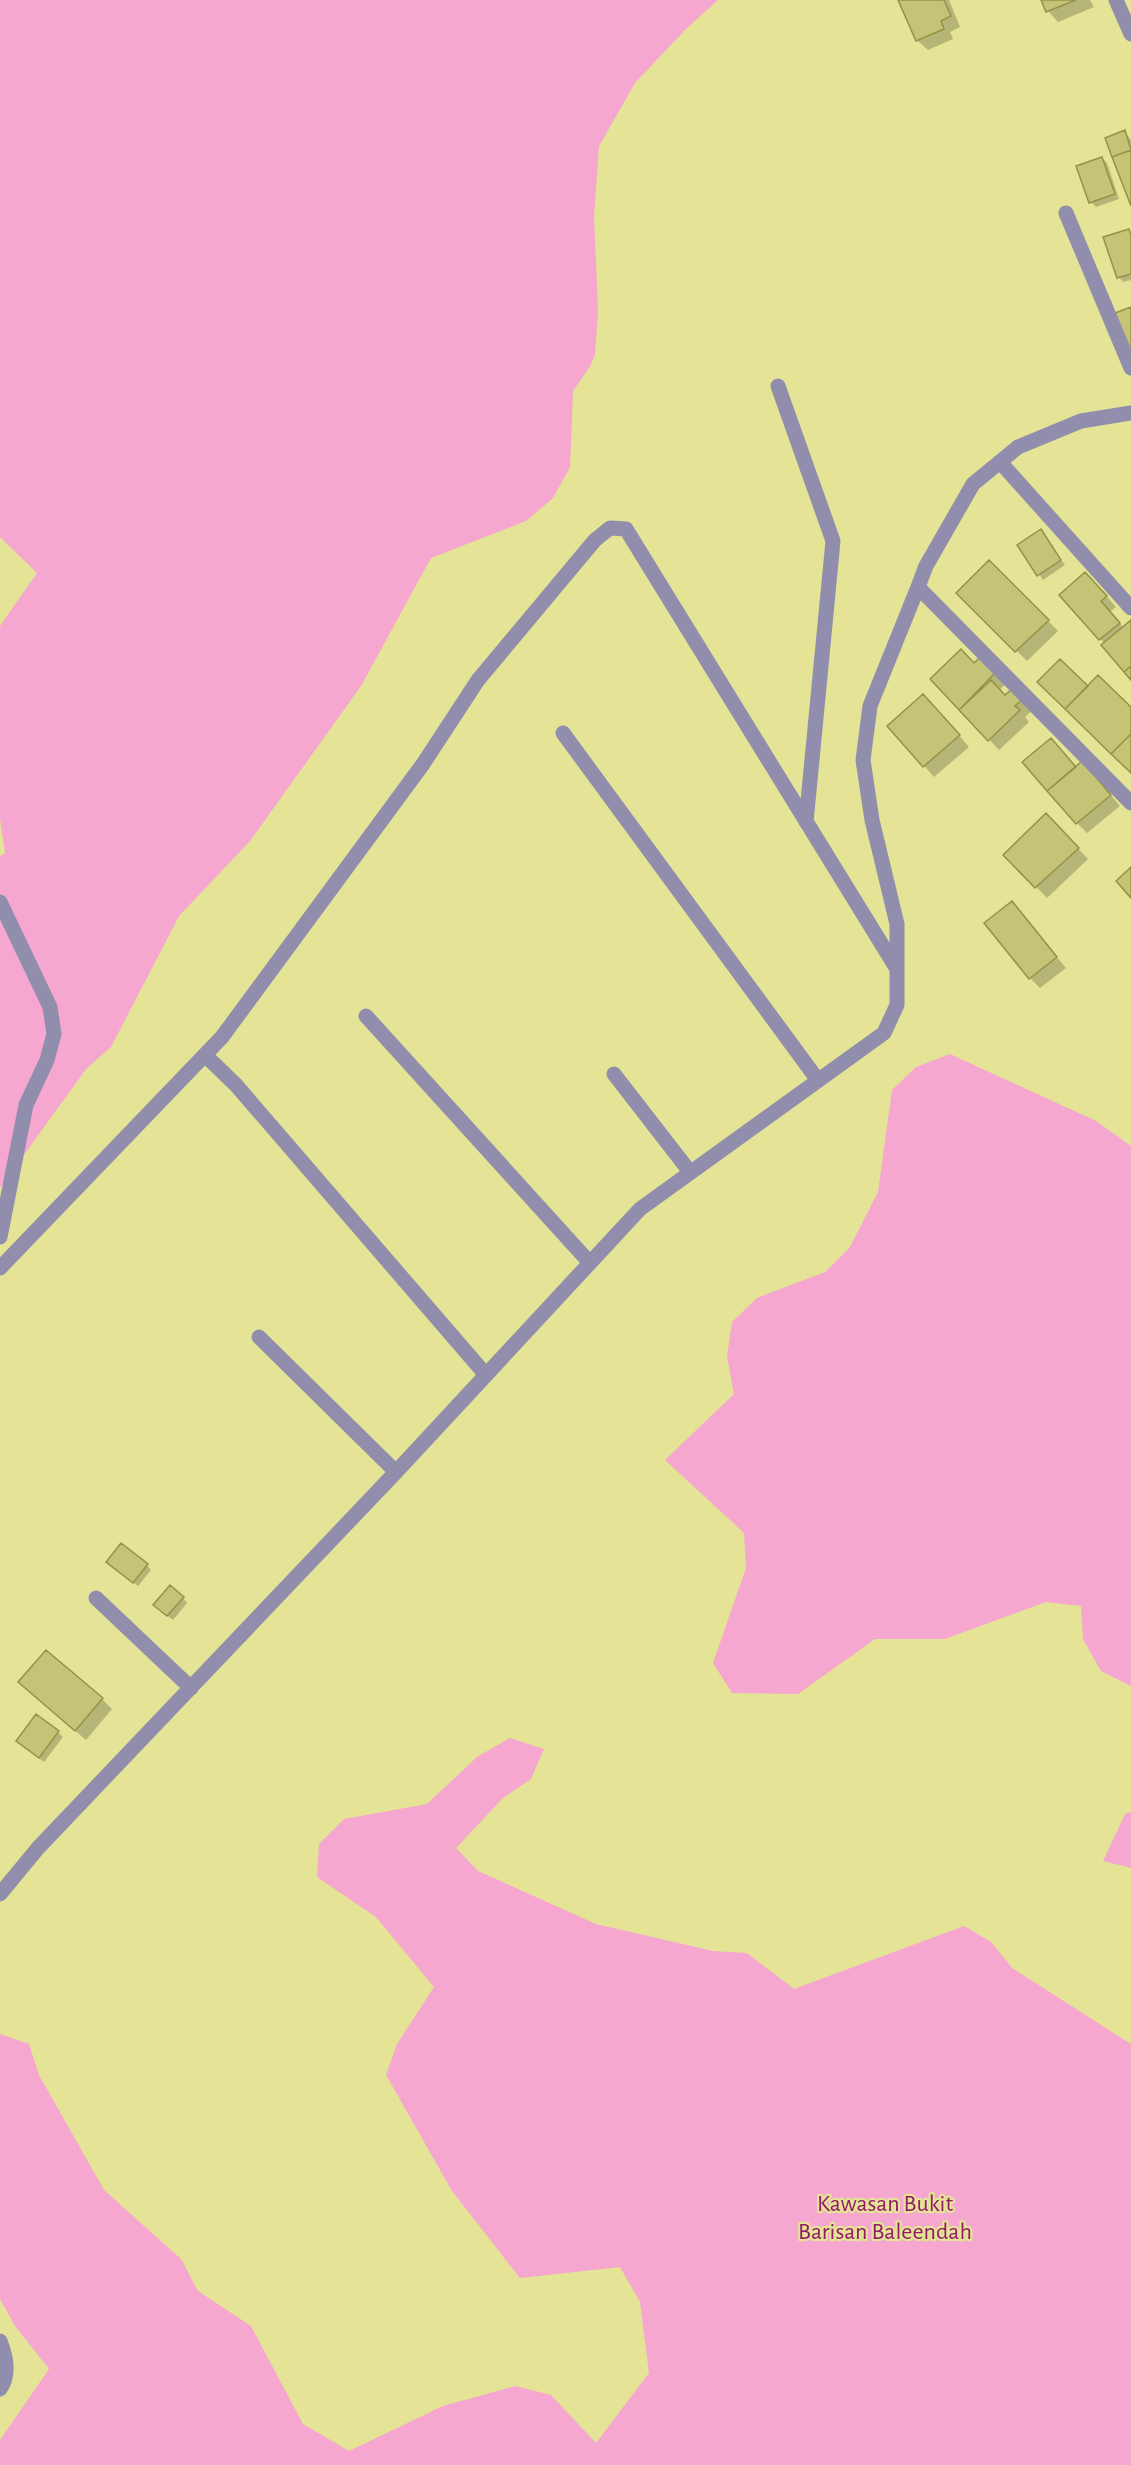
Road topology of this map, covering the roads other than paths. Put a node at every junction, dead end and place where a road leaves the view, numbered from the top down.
1 (1116, 0) edge
2 (1131, 34) edge
3 (1066, 213) dead end
4 (1131, 368) edge
5 (778, 386) dead end
6 (1130, 415) edge
7 (999, 462) junction
8 (918, 588) junction
9 (1131, 608) edge
10 (563, 733) dead end
11 (1131, 803) edge
12 (806, 822) junction
13 (0, 902) edge
14 (897, 969) junction
15 (366, 1016) dead end
16 (205, 1055) junction
17 (614, 1074) dead end
18 (817, 1079) junction
19 (690, 1172) junction
20 (0, 1237) edge
21 (590, 1263) junction
22 (0, 1268) edge
23 (260, 1337) dead end
24 (486, 1375) junction
25 (396, 1472) junction
26 (96, 1598) dead end
27 (191, 1688) junction
28 (0, 1894) edge
29 (0, 2341) edge
30 (0, 2389) edge

1 - 2 street
3 - 4 street
5 - 12 street
6 - 7 street
7 - 8 street
7 - 9 street
8 - 11 street
8 - 14 street
10 - 18 street
12 - 14 street
12 - 16 street
13 - 20 street
14 - 18 street
15 - 21 street
16 - 22 street
16 - 24 street
17 - 19 street
18 - 19 street
19 - 21 street
21 - 24 street
23 - 25 street
24 - 25 street
25 - 27 street
26 - 27 street
27 - 28 street
29 - 30 street

